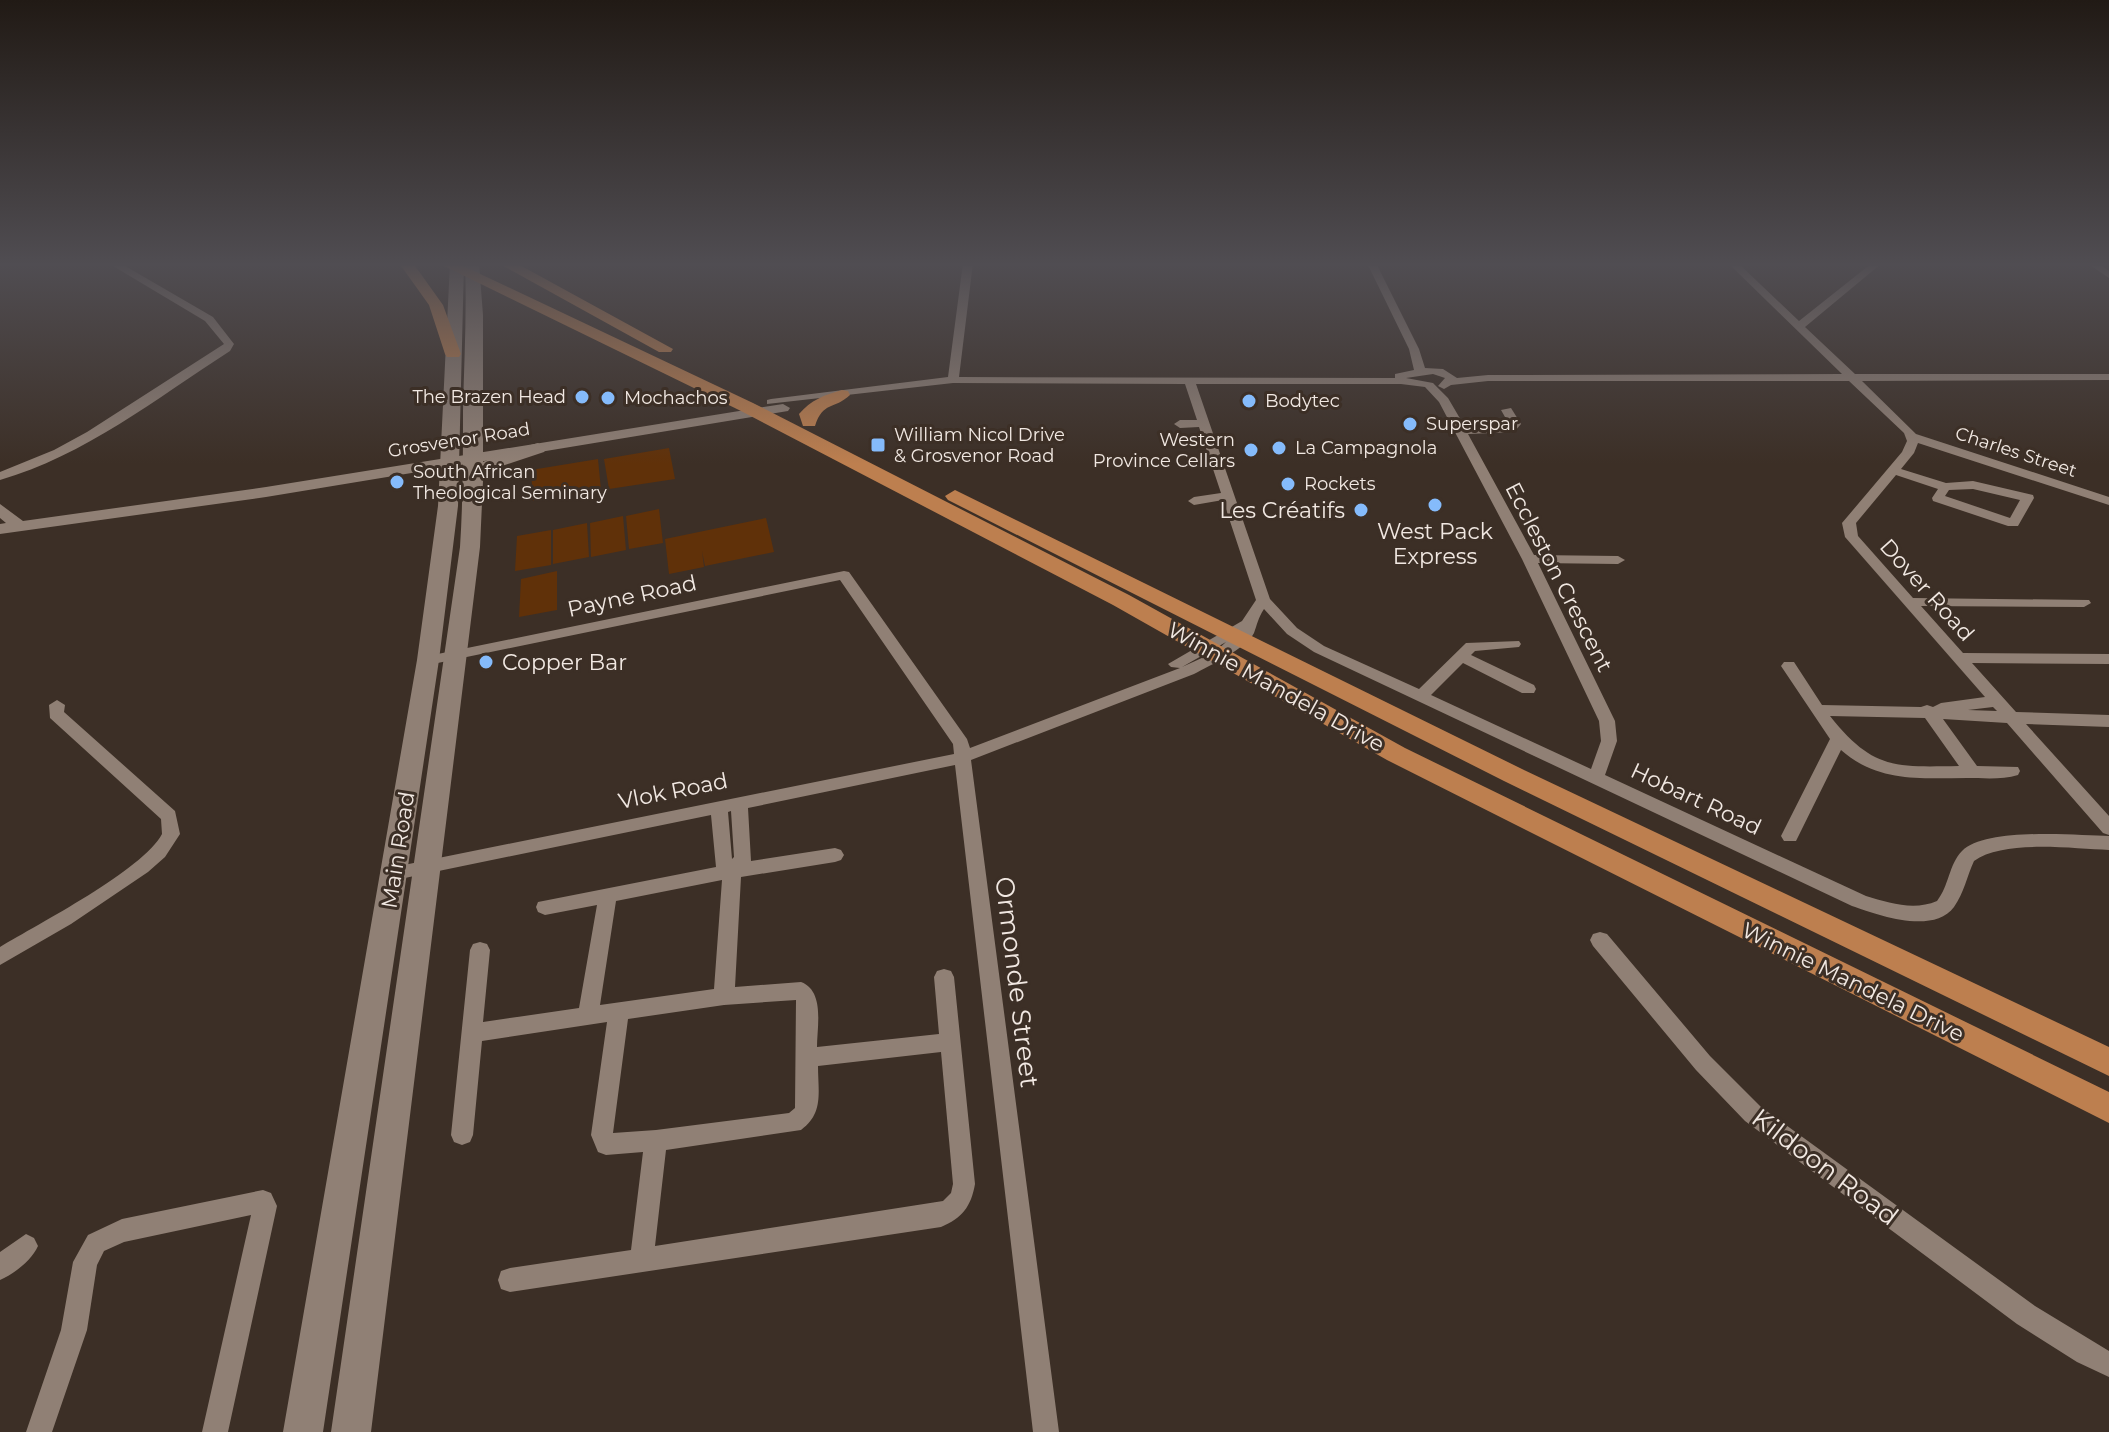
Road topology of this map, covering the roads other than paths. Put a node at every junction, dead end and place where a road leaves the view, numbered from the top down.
1 (218, 330) edge
2 (445, 330) edge
3 (456, 330) edge
4 (474, 330) edge
5 (590, 330) edge
6 (630, 330) edge
7 (959, 330) edge
8 (1404, 330) edge
9 (1801, 330) edge
10 (1414, 349) junction
11 (453, 354) junction
12 (1440, 371) junction
13 (1418, 372) junction
14 (2109, 377) edge
15 (1488, 378) junction
16 (1852, 378) junction
17 (1189, 379) junction
18 (1250, 379) junction
19 (953, 380) junction
20 (1427, 385) junction
21 (1447, 389) junction
22 (842, 395) junction
23 (771, 406) junction
24 (1507, 410) dead end
25 (809, 422) junction
26 (1201, 423) junction
27 (1180, 424) dead end
28 (1460, 431) junction
29 (1912, 437) junction
30 (538, 448) joint
31 (464, 462) junction
32 (1893, 470) junction
33 (0, 476) edge
34 (1227, 496) junction
35 (1937, 497) junction
36 (1194, 501) dead end
37 (2109, 501) edge
38 (0, 509) edge
39 (2013, 523) junction
40 (20, 527) junction
41 (0, 529) edge
42 (2004, 536) dead end
43 (1529, 559) junction
44 (1618, 560) dead end
45 (844, 575) joint
46 (1263, 600) junction
47 (1907, 602) junction
48 (2084, 603) dead end
49 (1229, 640) junction
50 (1514, 644) dead end
51 (458, 655) junction
52 (1460, 656) junction
53 (1958, 658) junction
54 (2109, 659) edge
55 (428, 660) junction
56 (1789, 666) dead end
57 (1528, 689) dead end
58 (1420, 697) junction
59 (1997, 701) junction
60 (57, 705) dead end
61 (1819, 710) junction
62 (1925, 711) junction
63 (2014, 720) junction
64 (2109, 721) edge
65 (1839, 738) junction
66 (961, 758) junction
67 (2012, 771) dead end
68 (1973, 772) junction
69 (1596, 778) junction
70 (739, 803) junction
71 (719, 806) junction
72 (2109, 828) edge
73 (1790, 836) dead end
74 (2109, 843) edge
75 (835, 855) dead end
76 (429, 866) junction
77 (732, 871) junction
78 (395, 873) junction
79 (608, 894) junction
80 (545, 907) dead end
81 (1600, 940) dead end
82 (480, 950) dead end
83 (0, 957) edge
84 (944, 977) dead end
85 (724, 996) junction
86 (619, 1011) junction
87 (588, 1016) junction
88 (2032, 1024) junction
89 (471, 1033) junction
90 (950, 1042) junction
91 (2109, 1050) edge
92 (807, 1058) junction
93 (2109, 1062) edge
94 (2109, 1108) edge
95 (462, 1135) dead end
96 (656, 1141) junction
97 (26, 1246) dead end
98 (642, 1259) junction
99 (0, 1268) edge
100 (510, 1280) dead end
101 (2098, 1358) edge
102 (2109, 1373) edge
103 (39, 1432) edge
104 (215, 1432) edge
105 (303, 1432) edge
106 (351, 1432) edge
107 (1046, 1432) edge

1 - 33 street
2 - 11 main road
3 - 11 main road, Main Road
4 - 31 main road, Main Road
5 - 23 main road, Winnie Mandela Drive
6 - 23 main road, Winnie Mandela Drive
7 - 19 street
8 - 10 street
9 - 16 street
10 - 12 street
10 - 13 street
11 - 31 main road, Main Road
12 - 13 street, Grosvenor Road
12 - 15 street
12 - 21 street
13 - 18 street, Grosvenor Road
13 - 20 street, Eccleston Crescent
14 - 16 street
15 - 16 street
15 - 21 street
16 - 29 street
17 - 18 street, Grosvenor Road
17 - 19 street, Grosvenor Road
17 - 26 street, Hobart Road
18 - 20 street, Grosvenor Road
19 - 22 street, Grosvenor Road
20 - 21 street, Eccleston Crescent
21 - 28 street, Eccleston Crescent
22 - 23 street, Grosvenor Road
22 - 25 main road
23 - 25 main road, Winnie Mandela Drive
23 - 30 street, Grosvenor Road
23 - 31 street, Grosvenor Road
23 - 49 main road, Winnie Mandela Drive
24 - 28 street
25 - 49 main road, Winnie Mandela Drive
26 - 27 street
26 - 34 street, Hobart Road
28 - 43 street, Eccleston Crescent
29 - 32 street, Dover Road
29 - 37 street, Charles Street
30 - 31 main road
31 - 40 street, Grosvenor Road
31 - 51 main road, Main Road
31 - 55 main road, Main Road
32 - 35 street
32 - 47 street, Dover Road
34 - 36 street
34 - 46 street, Hobart Road
35 - 39 street
35 - 39 street
38 - 40 street
39 - 42 street
40 - 41 street, Grosvenor Road
43 - 44 street
43 - 69 street, Eccleston Crescent
45 - 51 street, Payne Road
45 - 66 street, Ormonde Street
46 - 49 street
46 - 58 street, Hobart Road
47 - 48 street
47 - 53 street, Dover Road
49 - 66 street, Vlok Road
49 - 88 main road, Winnie Mandela Drive
49 - 94 main road, Winnie Mandela Drive
50 - 52 street
51 - 55 street, Payne Road
51 - 76 main road, Main Road
52 - 57 street
52 - 58 street
53 - 54 street
53 - 59 street, Dover Road
55 - 78 main road, Main Road
56 - 61 street
58 - 69 street, Hobart Road
59 - 62 street
59 - 63 street, Dover Road
60 - 83 street
61 - 62 street
61 - 65 street
62 - 63 street
62 - 68 street
63 - 64 street
63 - 72 street, Dover Road
65 - 68 street
65 - 73 street
66 - 70 street, Vlok Road
66 - 107 street, Ormonde Street
67 - 68 street
69 - 74 street, Hobart Road
70 - 71 street, Vlok Road
70 - 77 street
71 - 76 street, Vlok Road
71 - 77 street
75 - 77 street
76 - 78 street, Vlok Road
76 - 106 main road, Main Road
77 - 79 street
77 - 85 street
78 - 105 main road, Main Road
79 - 80 street
79 - 87 street
81 - 101 street, Kildoon Road
82 - 89 street
84 - 90 street
85 - 86 street
85 - 92 street
86 - 87 street
86 - 96 street
87 - 89 street
88 - 91 main road
88 - 93 main road, Winnie Mandela Drive
89 - 95 street
90 - 92 street
90 - 98 street
92 - 96 street
96 - 98 street
97 - 99 street
98 - 100 street
101 - 102 street, Kildoon Road
103 - 104 street

